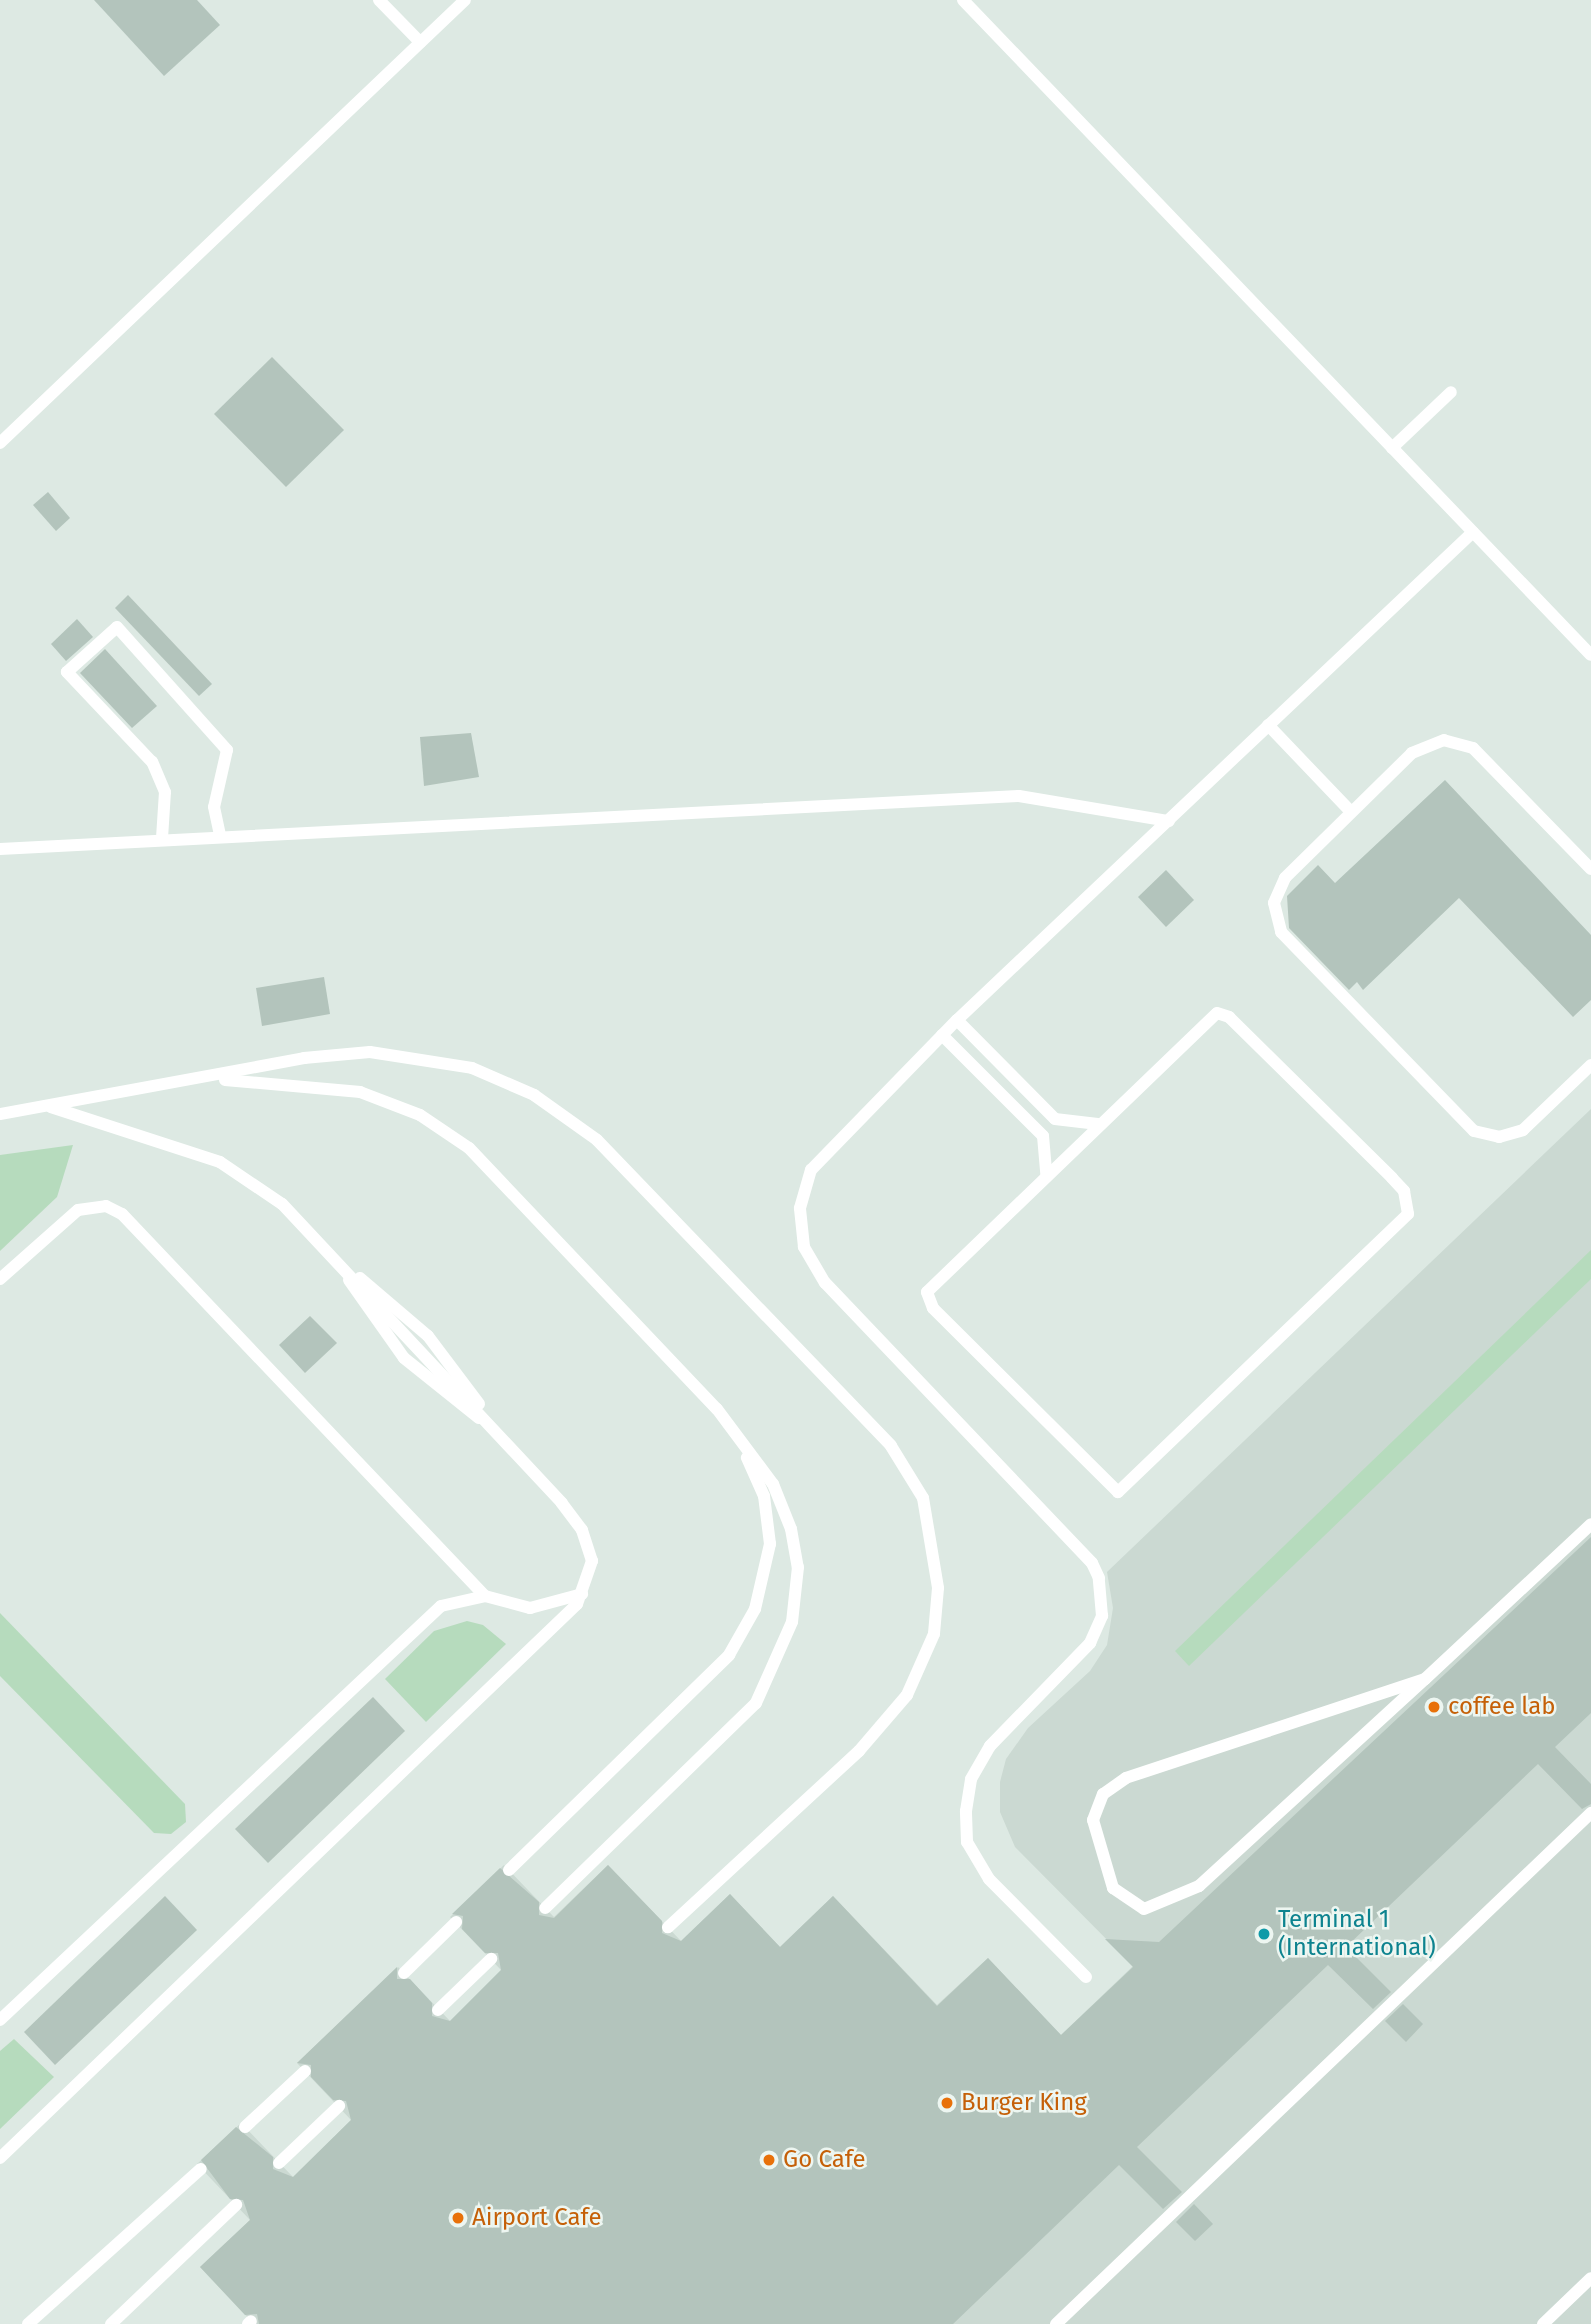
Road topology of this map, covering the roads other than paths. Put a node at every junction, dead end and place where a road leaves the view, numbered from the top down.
1 (379, 0) edge
2 (465, 0) edge
3 (963, 0) edge
4 (420, 43) junction
5 (1451, 392) dead end
6 (0, 443) edge
7 (1392, 448) junction
8 (1473, 532) junction
9 (1591, 655) edge
10 (1268, 725) junction
11 (1351, 812) junction
12 (1169, 821) junction
13 (220, 835) junction
14 (162, 838) junction
15 (0, 849) edge
16 (1591, 869) edge
17 (957, 1020) junction
18 (942, 1035) junction
19 (1591, 1065) edge
20 (200, 1079) junction
21 (51, 1106) junction
22 (0, 1114) edge
23 (1098, 1124) junction
24 (1046, 1174) junction
25 (0, 1279) edge
26 (718, 1409) junction
27 (1591, 1524) edge
28 (582, 1594) junction
29 (485, 1596) junction
30 (1425, 1679) junction
31 (1591, 1813) edge
32 (509, 1870) dead end
33 (545, 1908) dead end
34 (456, 1922) dead end
35 (668, 1927) dead end
36 (491, 1959) dead end
37 (404, 1973) dead end
38 (1086, 1977) dead end
39 (438, 2010) dead end
40 (0, 2020) edge
41 (305, 2071) dead end
42 (339, 2106) dead end
43 (245, 2127) dead end
44 (0, 2158) edge
45 (279, 2163) dead end
46 (201, 2169) dead end
47 (236, 2205) dead end
48 (1591, 2278) edge
49 (28, 2324) edge
50 (111, 2324) edge
51 (1056, 2324) edge
52 (1543, 2324) edge

1 - 4 lane
2 - 4 lane
3 - 7 lane
4 - 6 lane
5 - 7 lane
7 - 8 lane
8 - 9 lane
8 - 10 lane
10 - 11 lane
10 - 12 lane
11 - 16 lane
11 - 19 lane
12 - 13 lane
12 - 17 lane
13 - 14 lane
13 - 14 lane
14 - 15 lane
17 - 18 lane
17 - 23 lane
18 - 24 lane
18 - 38 lane
20 - 21 lane
20 - 26 lane
20 - 35 lane
21 - 22 lane
21 - 28 lane
23 - 24 lane
23 - 24 lane
25 - 29 lane
26 - 32 lane
26 - 33 lane
27 - 30 lane
28 - 29 lane
28 - 44 lane
29 - 40 lane
30 - 30 lane
31 - 51 lane
34 - 37 lane
36 - 39 lane
41 - 43 lane
42 - 45 lane
46 - 49 lane
47 - 50 lane
48 - 52 lane

